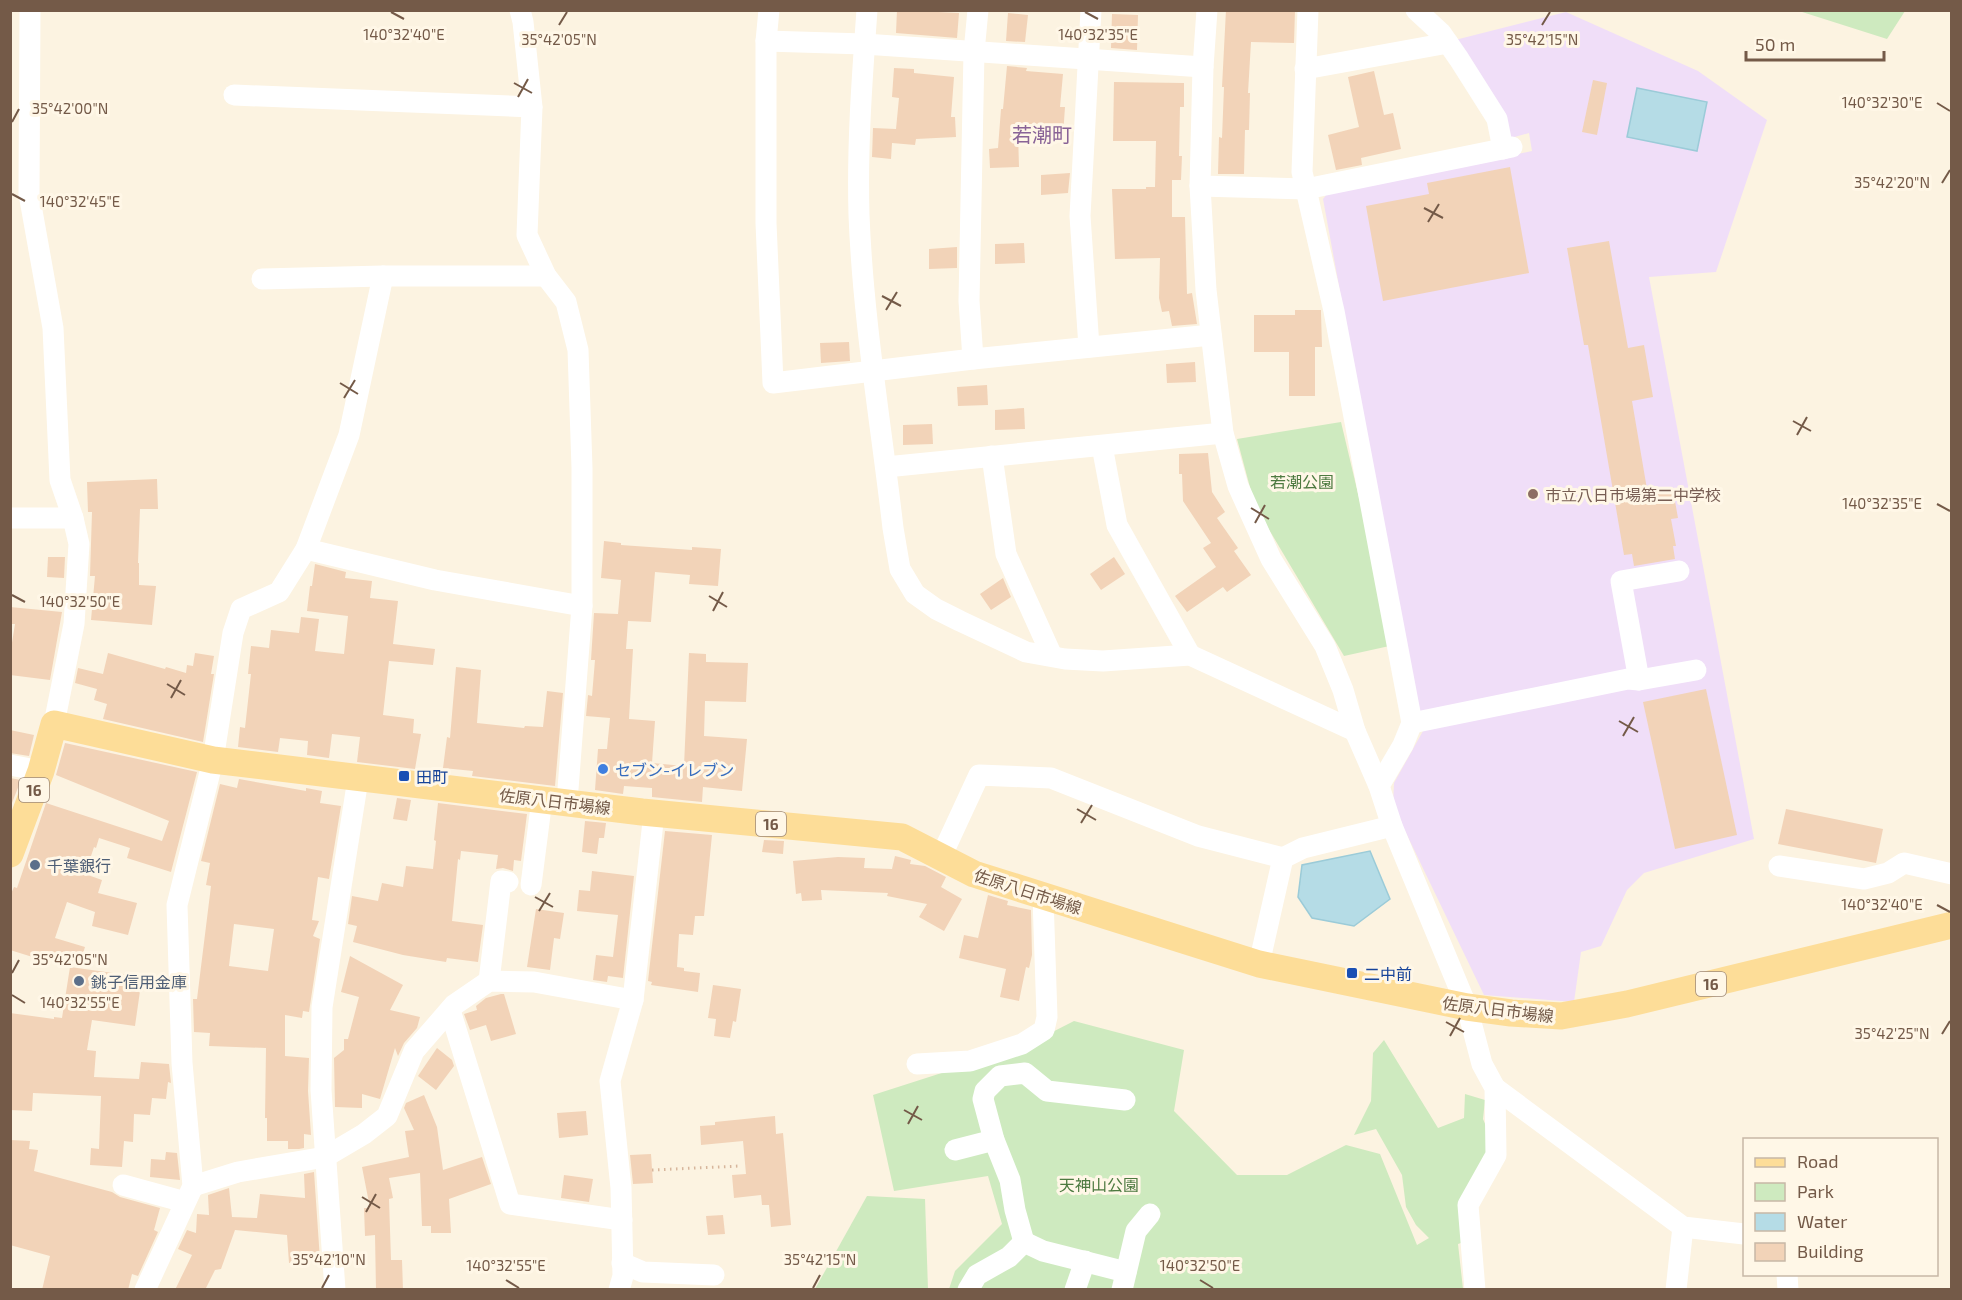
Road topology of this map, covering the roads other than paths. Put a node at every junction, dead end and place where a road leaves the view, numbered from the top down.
1 (30, 10) edge
2 (520, 10) edge
3 (769, 10) edge
4 (867, 10) edge
5 (978, 10) edge
6 (1091, 10) edge
7 (1207, 10) edge
8 (1308, 10) edge
9 (1416, 10) edge
10 (766, 41) junction
11 (1448, 43) junction
12 (864, 44) junction
13 (974, 52) junction
14 (1087, 60) junction
15 (1203, 68) junction
16 (1305, 69) junction
17 (234, 95) dead end
18 (532, 107) junction
19 (1200, 186) junction
20 (1306, 189) junction
21 (383, 276) junction
22 (546, 276) junction
23 (262, 279) dead end
24 (1211, 335) junction
25 (1089, 347) junction
26 (973, 359) junction
27 (874, 370) junction
28 (1223, 434) junction
29 (1102, 446) junction
30 (993, 456) junction
31 (886, 467) junction
32 (10, 518) edge
33 (73, 518) junction
34 (306, 549) junction
35 (1679, 571) dead end
36 (582, 606) junction
37 (1190, 655) junction
38 (1052, 656) junction
39 (1696, 670) dead end
40 (1639, 680) junction
41 (1412, 723) junction
42 (54, 724) junction
43 (1356, 731) junction
44 (213, 760) junction
45 (10, 765) edge
46 (41, 771) junction
47 (358, 778) junction
48 (1379, 786) junction
49 (554, 801) junction
50 (654, 813) junction
51 (1392, 826) junction
52 (10, 855) edge
53 (941, 857) junction
54 (1283, 858) junction
55 (1779, 866) dead end
56 (1952, 874) edge
57 (508, 882) dead end
58 (531, 885) dead end
59 (1043, 897) junction
60 (1952, 925) edge
61 (1258, 964) junction
62 (489, 981) junction
63 (633, 1000) junction
64 (1467, 1007) junction
65 (450, 1010) junction
66 (970, 1061) junction
67 (917, 1064) dead end
68 (1495, 1088) junction
69 (985, 1091) junction
70 (1125, 1100) dead end
71 (994, 1140) junction
72 (955, 1150) dead end
73 (325, 1157) junction
74 (123, 1185) dead end
75 (189, 1194) junction
76 (1150, 1214) dead end
77 (622, 1220) junction
78 (1683, 1227) junction
79 (1743, 1234) edge
80 (1024, 1242) junction
81 (1085, 1261) junction
82 (622, 1263) junction
83 (714, 1275) dead end
84 (1124, 1281) edge
85 (977, 1285) edge
86 (145, 1290) edge
87 (335, 1290) edge
88 (619, 1290) edge
89 (1075, 1290) edge
90 (1475, 1290) edge
91 (1676, 1290) edge

1 - 33 street
2 - 18 street
3 - 10 street
4 - 12 street
5 - 13 street
6 - 14 street
7 - 15 street
8 - 16 street
9 - 11 street
10 - 12 street
10 - 27 street
11 - 16 street
11 - 20 street
12 - 13 street
12 - 27 street
13 - 14 street
13 - 26 street
14 - 15 street
14 - 25 street
15 - 19 street
16 - 20 street
17 - 18 street
18 - 22 street
19 - 20 street
19 - 24 street
20 - 41 street
21 - 22 street
21 - 23 street
21 - 34 street
22 - 36 street
24 - 25 street
24 - 28 street
25 - 26 street
26 - 27 street
27 - 31 street
28 - 29 street
28 - 43 street
29 - 30 street
29 - 37 street
30 - 31 street
30 - 38 street
31 - 38 street
32 - 33 street
33 - 42 street
34 - 36 street
34 - 44 street
35 - 40 street
36 - 49 street
37 - 38 street
37 - 43 street
39 - 40 street
40 - 41 street
41 - 48 street
42 - 44 main road, 佐原八日市場線 / 16
42 - 46 main road, 16
43 - 48 street
44 - 47 main road, 佐原八日市場線 / 16
44 - 75 street
45 - 46 street
46 - 52 main road, 16
47 - 49 main road, 佐原八日市場線 / 16
47 - 73 street
48 - 51 street
49 - 50 main road, 佐原八日市場線 / 16
49 - 58 street
50 - 53 main road, 佐原八日市場線 / 16
50 - 63 street
51 - 54 street
51 - 64 street
53 - 54 street
53 - 59 main road, 佐原八日市場線 / 16
54 - 61 street
55 - 56 street
57 - 62 street
59 - 61 main road, 佐原八日市場線 / 16
59 - 66 street
60 - 64 main road, 佐原八日市場線 / 16
61 - 64 main road, 佐原八日市場線 / 16
62 - 63 street
62 - 65 street
63 - 77 street
64 - 68 street
65 - 73 street
65 - 77 street
66 - 67 street
66 - 69 street
68 - 78 street
68 - 90 street
69 - 70 street
69 - 71 street
71 - 72 street
71 - 80 street
73 - 75 street
73 - 87 street
74 - 75 street
75 - 86 street
76 - 84 street
77 - 82 street
78 - 79 street
78 - 91 street
80 - 81 street
80 - 85 street
81 - 84 street
81 - 89 street
82 - 83 street
82 - 88 street

